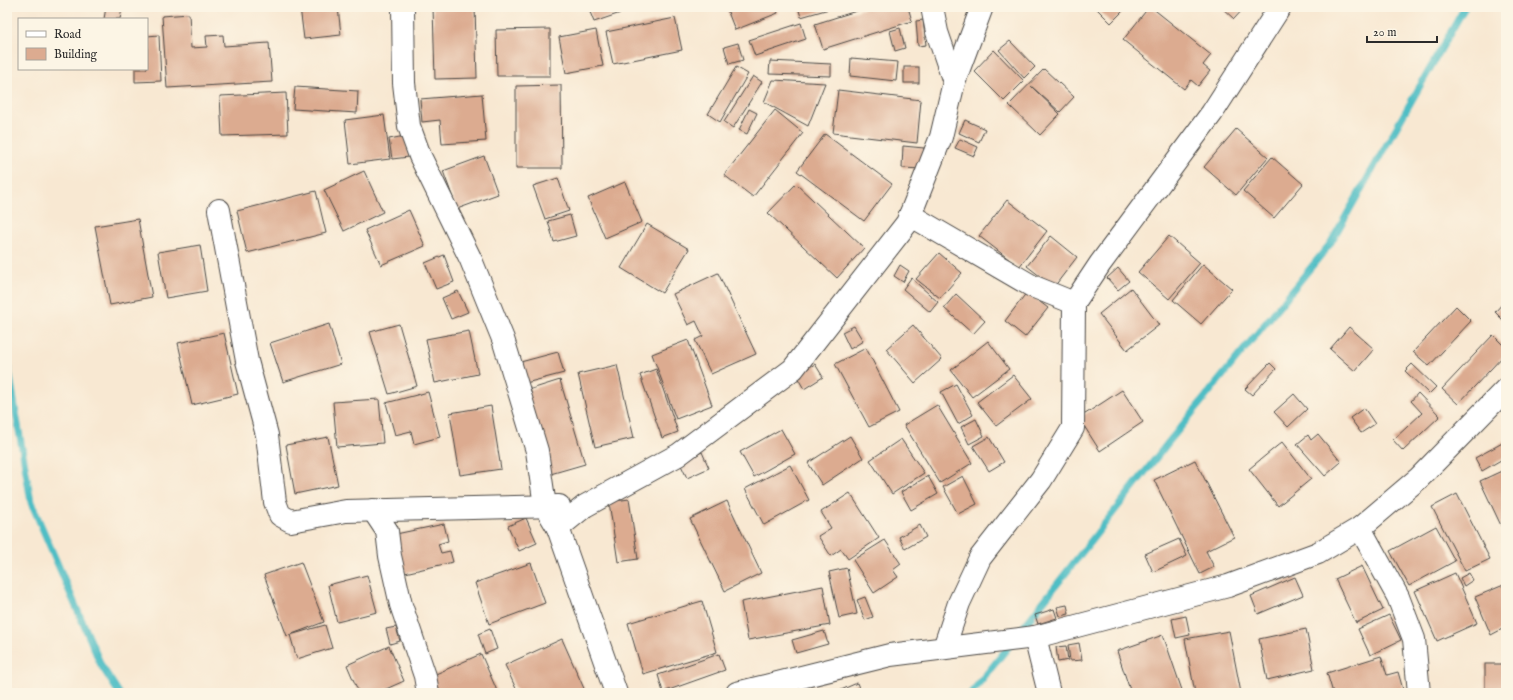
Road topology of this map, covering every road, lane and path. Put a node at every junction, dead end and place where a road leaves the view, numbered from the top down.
1 (403, 7) edge
2 (932, 7) edge
3 (982, 7) edge
4 (1280, 7) edge
5 (954, 82) junction
6 (219, 210) dead end
7 (910, 215) junction
8 (1074, 303) junction
9 (1506, 389) edge
10 (545, 506) junction
11 (586, 506) junction
12 (373, 510) junction
13 (407, 510) junction
14 (558, 528) junction
15 (1360, 528) junction
16 (387, 531) junction
17 (1035, 637) junction
18 (944, 648) junction
19 (428, 693) edge
20 (616, 693) edge
21 (737, 693) edge
22 (1049, 693) edge
23 (1419, 693) edge

1 - 10 street
2 - 5 street
3 - 5 street
4 - 8 street
5 - 7 street
6 - 12 street
7 - 8 street
7 - 11 street
8 - 18 street
9 - 15 street
10 - 11 street
10 - 13 street
10 - 14 street
11 - 14 street
12 - 13 street
12 - 16 street
13 - 16 street
14 - 20 street
15 - 17 street
15 - 23 street
16 - 19 street
17 - 18 street
17 - 22 street
18 - 21 street

